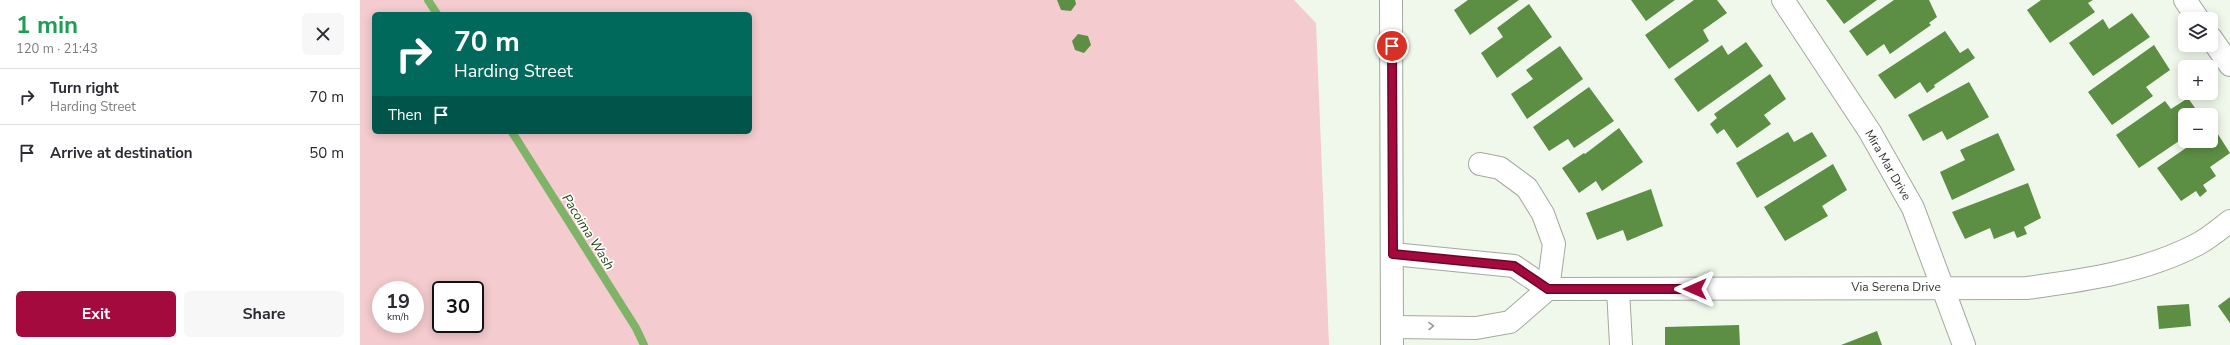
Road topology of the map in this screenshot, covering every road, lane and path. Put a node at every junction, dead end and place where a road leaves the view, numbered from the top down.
1 (1391, 0) edge
2 (1783, 0) edge
3 (2185, 0) edge
4 (2193, 12) edge
5 (2218, 48) edge
6 (2230, 65) edge
7 (1480, 164) dead end
8 (2230, 221) edge
9 (1393, 254) junction
10 (1941, 287) junction
11 (1548, 289) junction
12 (1618, 289) junction
13 (1392, 336) edge
14 (1621, 345) edge
15 (1964, 345) edge

1 - 9 street
2 - 10 street, Mira Mar Drive
3 - 4 street
5 - 6 street
7 - 11 street
8 - 10 street, Via Serena Drive
9 - 11 street
9 - 13 street
10 - 12 street, Via Serena Drive
10 - 15 street, Mira Mar Drive
11 - 12 street, Via Serena Drive
13 -> 11 street
12 - 14 street

